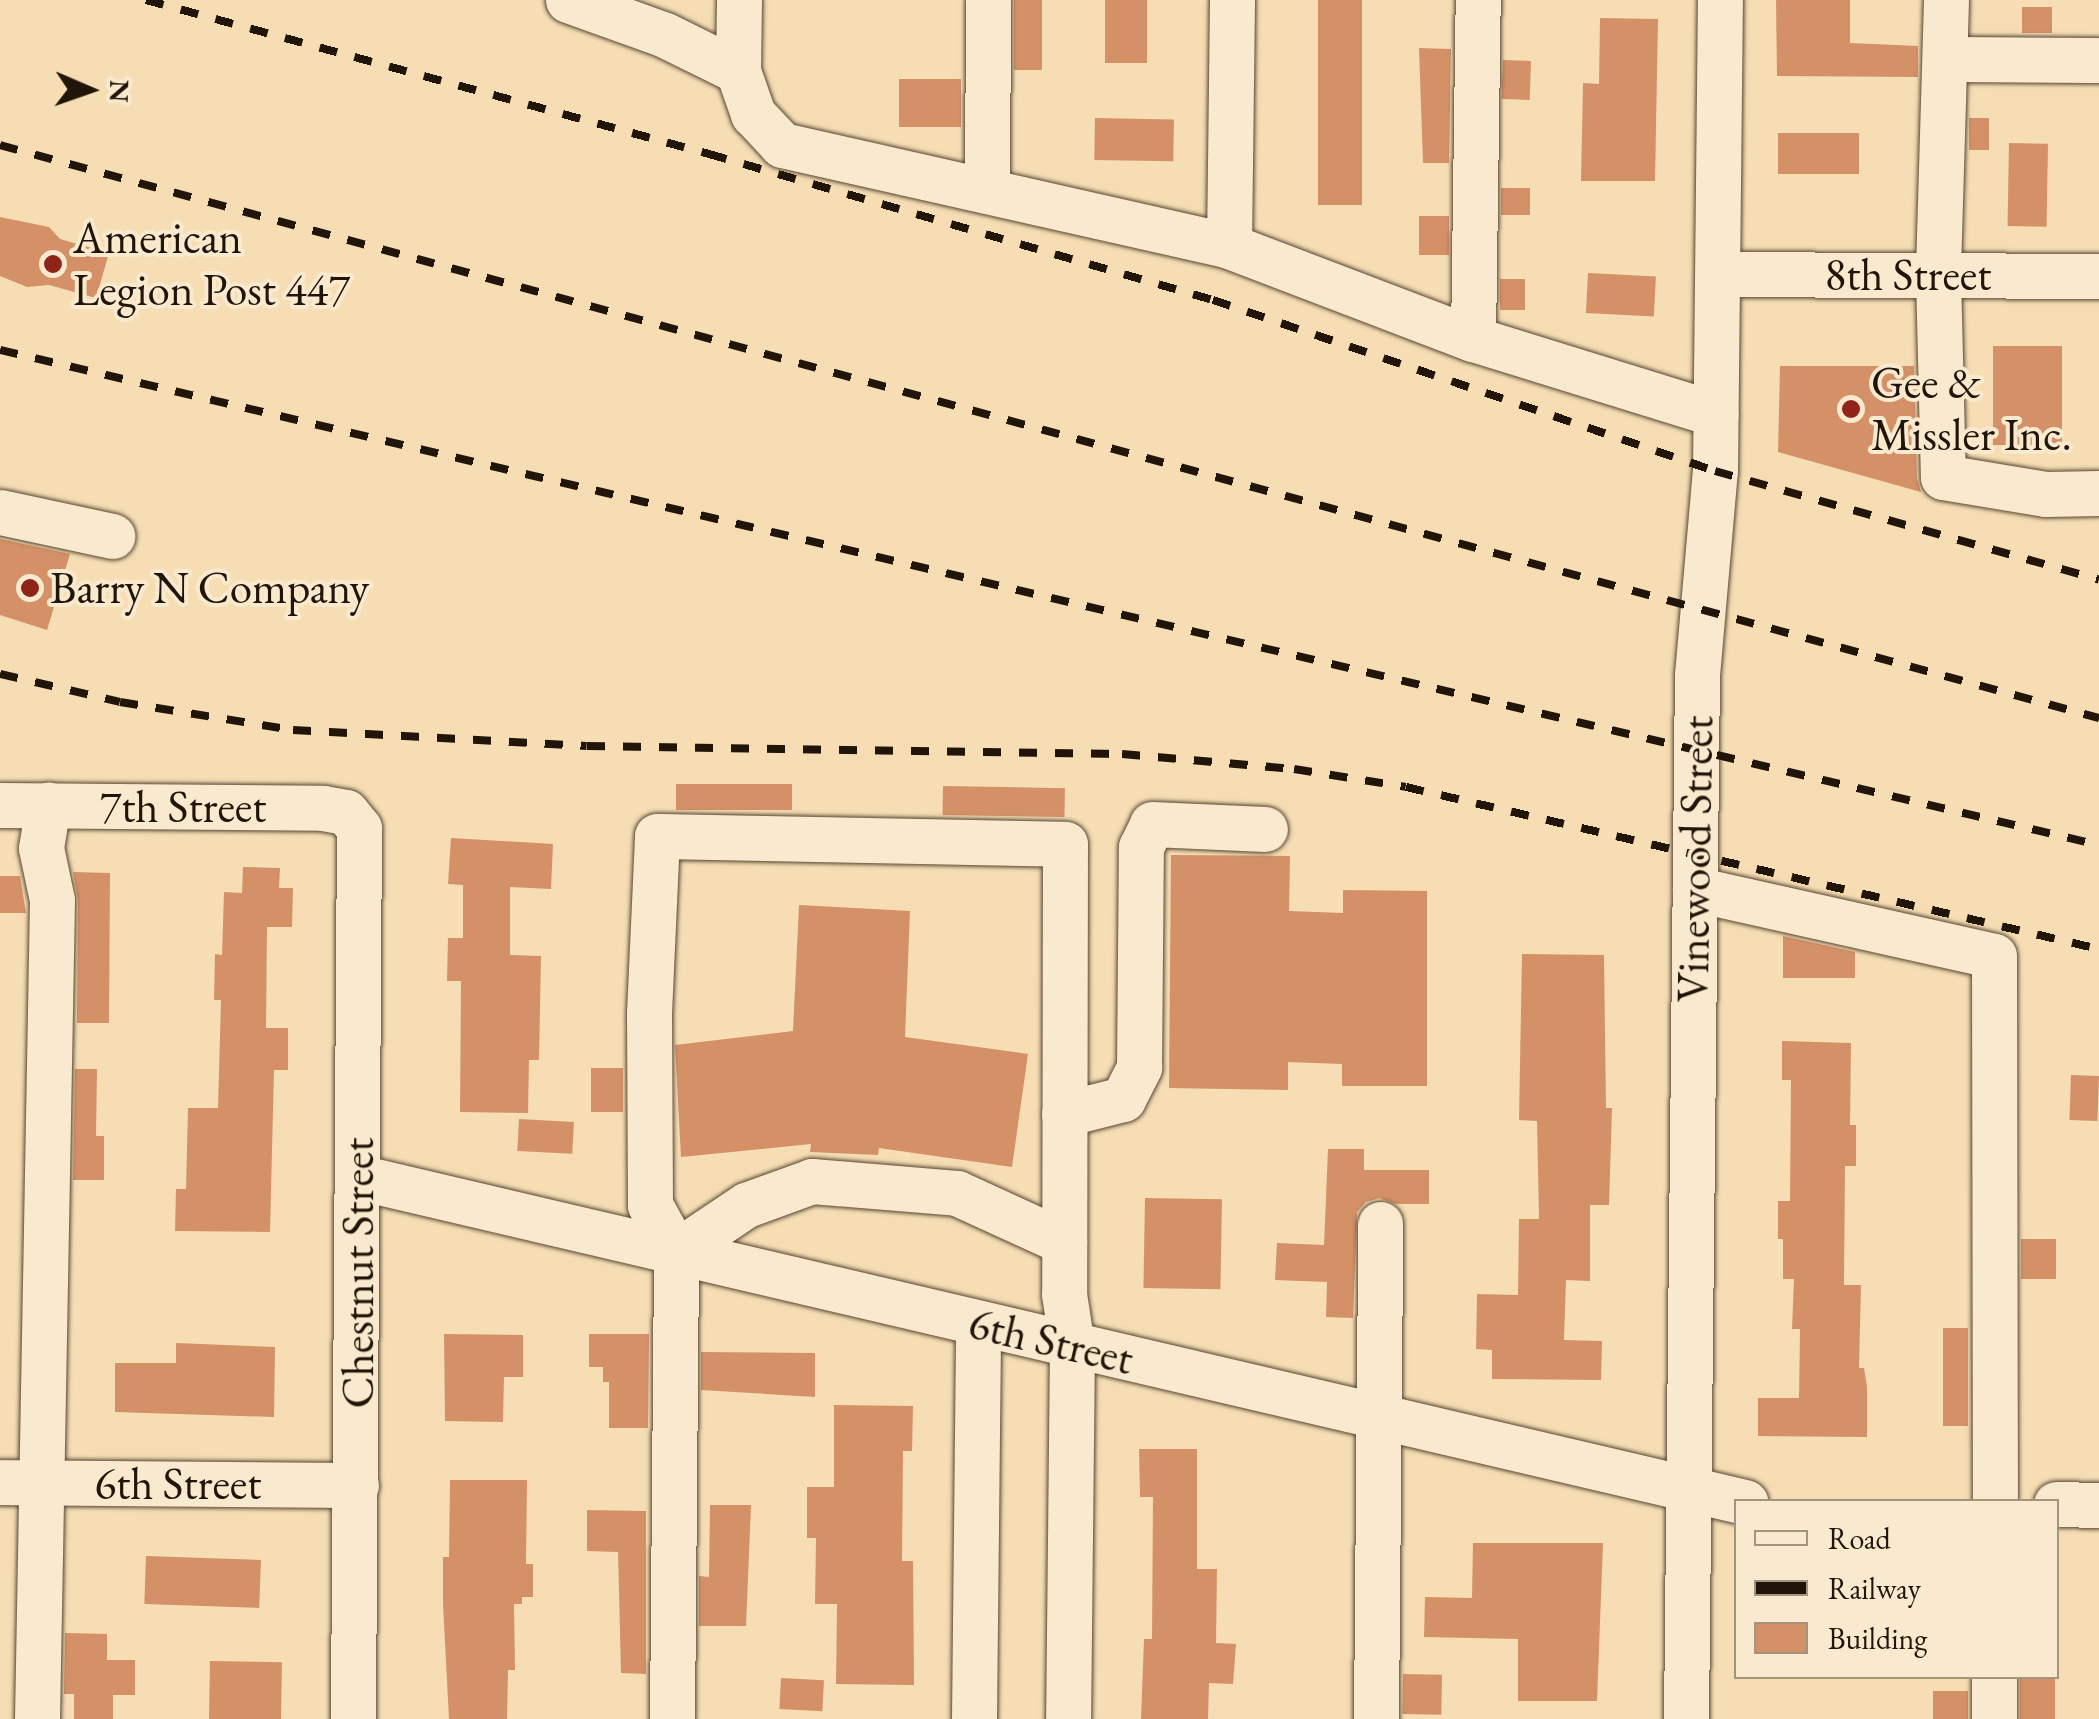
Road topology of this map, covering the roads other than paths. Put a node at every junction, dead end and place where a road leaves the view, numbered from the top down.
1 (568, 0) edge
2 (739, 0) edge
3 (988, 0) edge
4 (1232, 0) edge
5 (1478, 0) edge
6 (1720, 0) edge
7 (1946, 0) edge
8 (1946, 59) junction
9 (2099, 60) edge
10 (738, 71) junction
11 (987, 191) junction
12 (1230, 246) junction
13 (1718, 274) junction
14 (1938, 276) junction
15 (2099, 276) edge
16 (1473, 339) junction
17 (1716, 414) junction
18 (2099, 492) edge
19 (0, 512) edge
20 (112, 536) dead end
21 (0, 805) edge
22 (48, 806) junction
23 (359, 828) joint
24 (1265, 829) dead end
25 (1695, 889) junction
26 (1064, 1114) junction
27 (358, 1176) junction
28 (1380, 1224) dead end
29 (1064, 1242) junction
30 (676, 1252) junction
31 (978, 1324) junction
32 (1072, 1346) junction
33 (1377, 1417) junction
34 (20, 1483) edge
35 (356, 1485) junction
36 (1688, 1490) junction
37 (1994, 1499) edge
38 (1734, 1500) edge
39 (2059, 1504) edge
40 (2099, 1505) edge
41 (1994, 1679) edge
42 (37, 1719) edge
43 (354, 1719) edge
44 (672, 1719) edge
45 (974, 1719) edge
46 (1068, 1719) edge
47 (1376, 1719) edge
48 (1686, 1719) edge
49 (1994, 1719) edge

1 - 10 street
2 - 10 street
3 - 11 street
4 - 12 street
5 - 16 street
6 - 13 street, Vinewood Street
7 - 8 street
8 - 9 street
8 - 14 street
10 - 11 street
11 - 12 street
12 - 16 street
13 - 14 street, 8th Street
13 - 17 street, Vinewood Street
14 - 15 street, 8th Street
14 - 18 street
16 - 17 street
17 - 25 street, Vinewood Street
19 - 20 street
21 - 22 street, 7th Street
22 - 23 street, 7th Street
22 - 34 street
23 - 27 street, Chestnut Street
24 - 26 street
25 - 36 street, Vinewood Street
25 - 37 street
26 - 29 street
26 - 30 street
27 - 30 street, 6th Street
27 - 35 street, Chestnut Street
28 - 33 street
29 - 30 street
29 - 32 street
30 - 31 street, 6th Street
30 - 44 street
31 - 32 street, 6th Street
31 - 45 street
32 - 33 street, 6th Street
32 - 46 street
33 - 36 street, 6th Street
33 - 47 street
34 - 35 street, 6th Street
34 - 42 street
35 - 43 street, Chestnut Street
36 - 38 street, 6th Street
36 - 48 street, Vinewood Street
39 - 40 street
41 - 49 street

